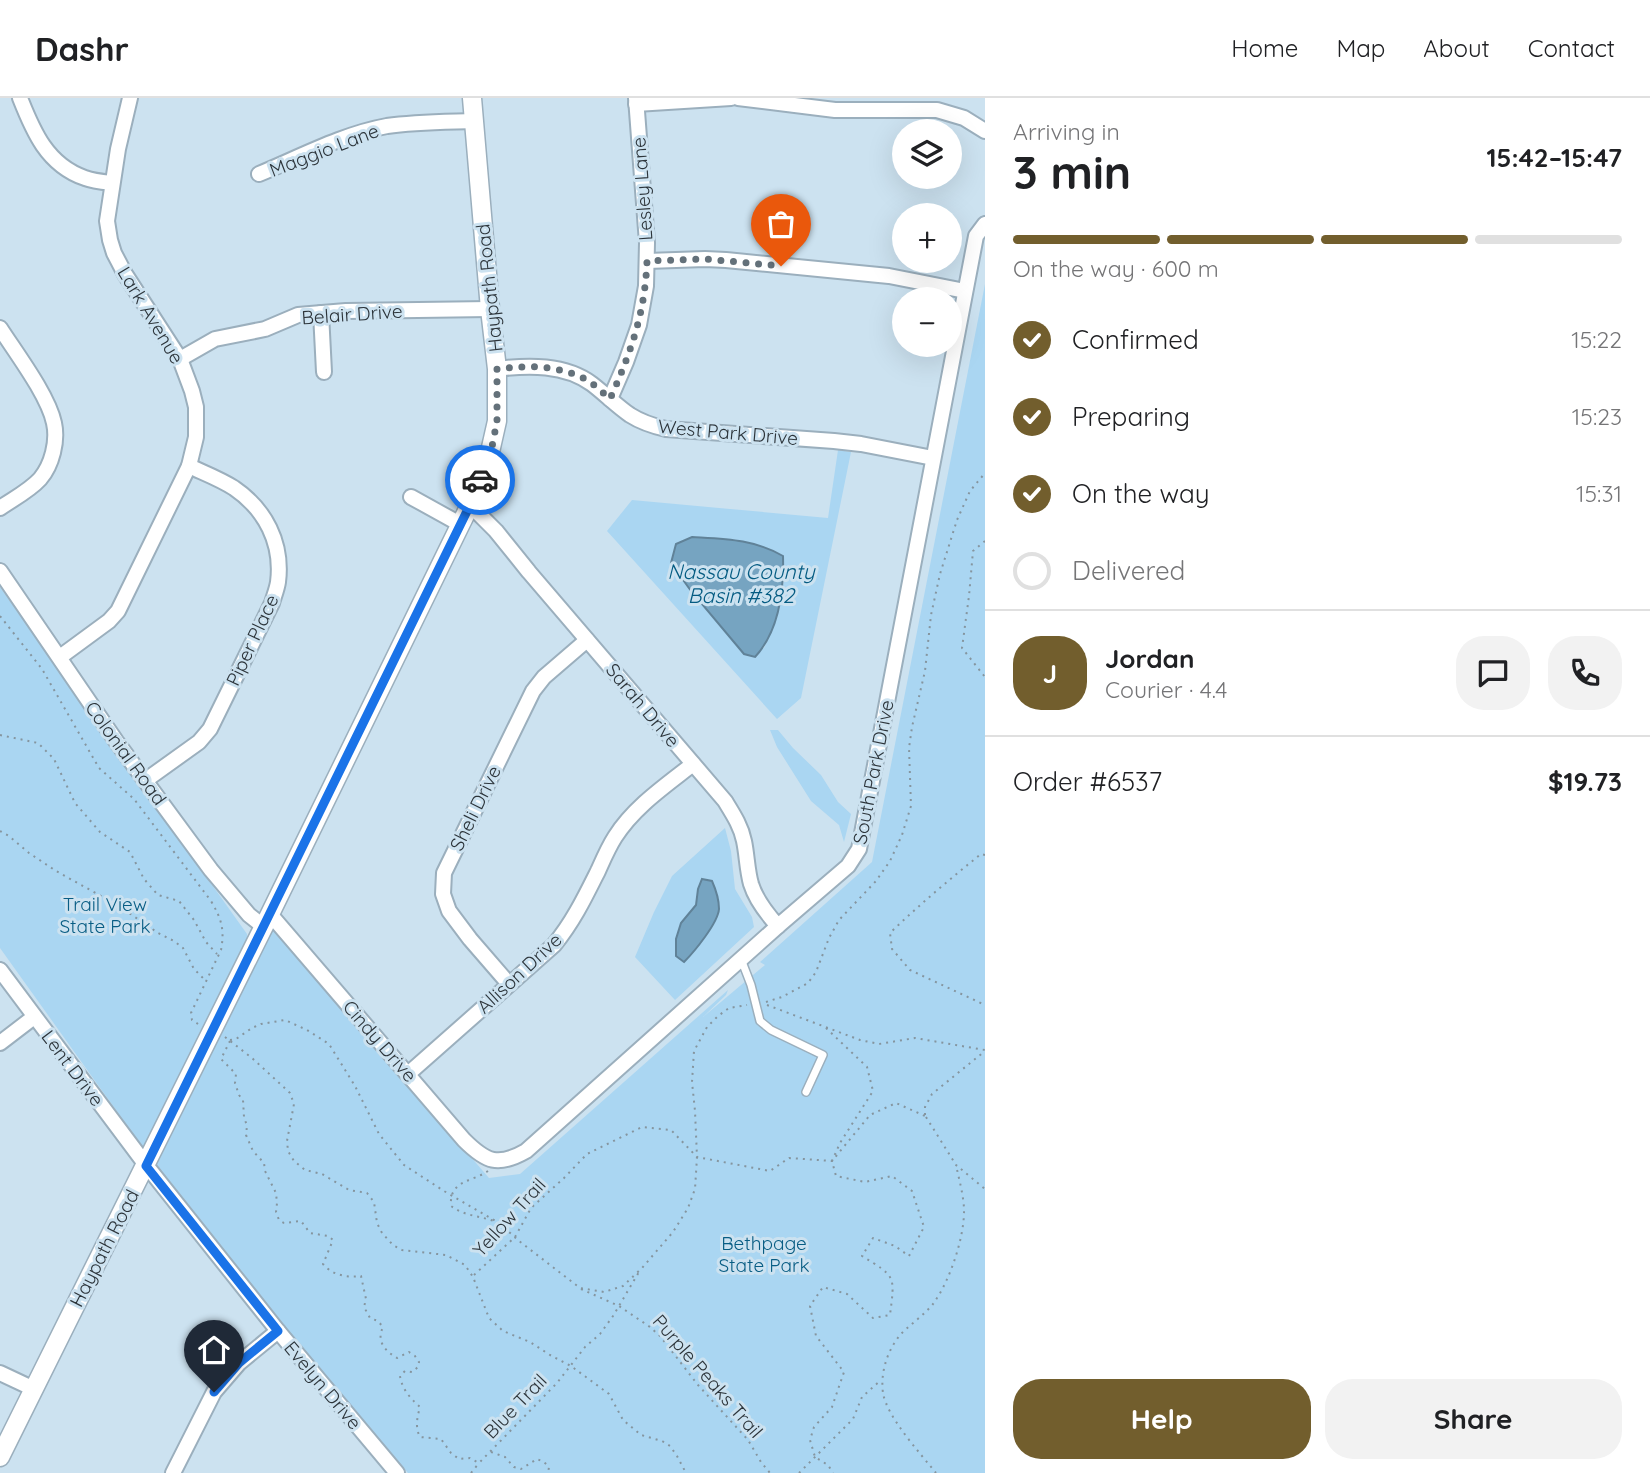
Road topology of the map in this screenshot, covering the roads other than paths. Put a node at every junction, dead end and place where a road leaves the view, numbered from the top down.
1 (20, 98) edge
2 (130, 98) edge
3 (472, 98) edge
4 (731, 98) edge
5 (738, 98) edge
6 (636, 101) edge
7 (474, 121) junction
8 (985, 131) edge
9 (259, 174) dead end
10 (112, 183) junction
11 (985, 224) edge
12 (647, 261) junction
13 (965, 291) junction
14 (490, 309) junction
15 (321, 313) junction
16 (0, 328) edge
17 (180, 359) junction
18 (497, 369) junction
19 (324, 372) dead end
20 (610, 399) junction
21 (933, 458) junction
22 (190, 466) junction
23 (411, 497) dead end
24 (470, 505) junction
25 (0, 508) edge
26 (460, 524) junction
27 (0, 571) edge
28 (587, 640) junction
29 (60, 657) junction
30 (693, 764) junction
31 (146, 780) junction
32 (267, 920) junction
33 (778, 926) junction
34 (741, 959) junction
35 (0, 970) edge
36 (509, 984) junction
37 (34, 1017) junction
38 (0, 1043) edge
39 (408, 1074) junction
40 (806, 1092) dead end
41 (495, 1160) joint
42 (146, 1166) junction
43 (278, 1331) junction
44 (0, 1373) edge
45 (34, 1389) junction
46 (0, 1457) edge
47 (173, 1473) edge
48 (397, 1473) edge

1 - 10 street
2 - 10 street, Lark Avenue
3 - 7 street, Haypath Road
4 - 6 street
5 - 8 street
6 - 12 street, Lesley Lane
7 - 9 street, Maggio Lane
7 - 14 street, Haypath Road
10 - 17 street, Lark Avenue
11 - 13 street, South Park Drive
12 - 13 street
12 - 20 street, Lesley Lane
13 - 21 street, South Park Drive
14 - 15 street, Belair Drive
14 - 18 street, Haypath Road
15 - 17 street, Belair Drive
15 - 19 street
16 - 25 street
17 - 22 street, Lark Avenue
18 - 20 street, West Park Drive
18 - 24 street, Haypath Road
20 - 21 street, West Park Drive
21 - 33 street, South Park Drive
22 - 29 street, Lark Avenue
22 - 31 street, Piper Place
23 - 26 street
24 - 26 street, Haypath Road
24 - 28 street, Sarah Drive
26 - 32 street, Haypath Road
27 - 29 street, Colonial Road
28 - 30 street, Sarah Drive
28 - 36 street, Sheli Drive
29 - 31 street, Colonial Road
30 - 33 street, Sarah Drive
30 - 36 street, Allison Drive
31 - 32 street, Colonial Road
32 - 39 street, Cindy Drive
32 - 42 street, Haypath Road
33 - 34 street, South Park Drive
34 - 40 lane
34 - 41 street, South Park Drive
35 - 37 street, Lent Drive
36 - 39 street, Allison Drive
37 - 38 street
37 - 42 street, Lent Drive
39 - 41 street, Cindy Drive
42 - 43 street, Evelyn Drive
42 - 45 street, Haypath Road
43 - 47 street
43 - 48 street, Evelyn Drive
44 - 45 street
45 - 46 street, Haypath Road

